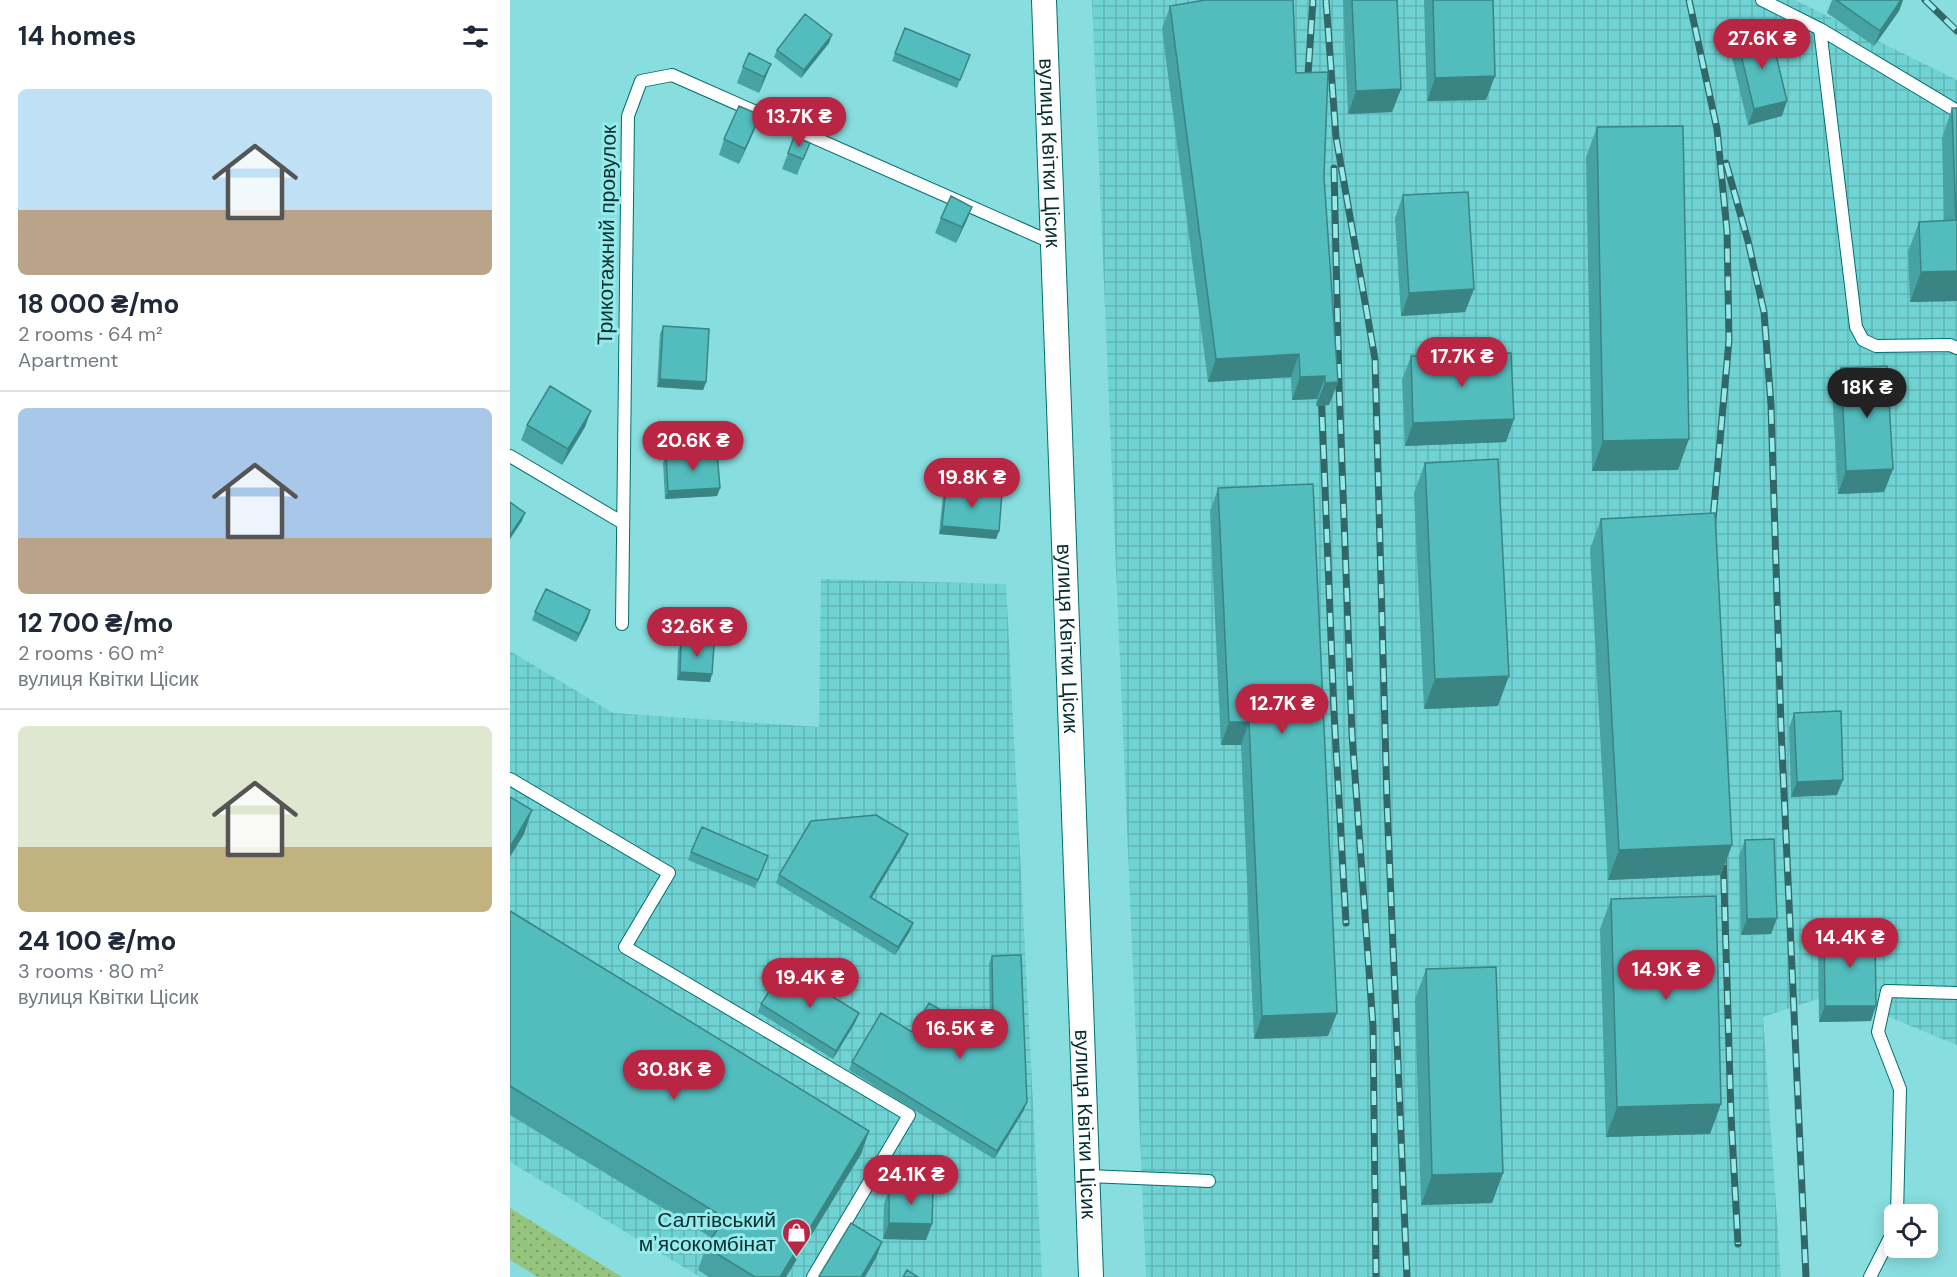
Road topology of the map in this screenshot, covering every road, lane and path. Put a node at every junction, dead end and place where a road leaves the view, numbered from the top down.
1 (1044, 0) edge
2 (1762, 0) edge
3 (1820, 29) junction
4 (1957, 111) edge
5 (1053, 243) junction
6 (1957, 348) edge
7 (510, 456) edge
8 (623, 523) junction
9 (622, 624) dead end
10 (510, 779) edge
11 (1957, 993) edge
12 (1088, 1176) junction
13 (1209, 1181) dead end
14 (1897, 1204) edge
15 (1884, 1250) edge
16 (813, 1277) edge
17 (1092, 1277) edge
18 (1870, 1277) edge

1 - 5 street, вулиця Квітки Цісик
2 - 3 lane
3 - 4 lane
3 - 6 lane
5 - 8 lane, Трикотажний провулок
5 - 12 street, вулиця Квітки Цісик
7 - 8 lane
8 - 9 lane, Трикотажний провулок
10 - 16 lane
11 - 14 lane
12 - 13 lane
12 - 17 street, вулиця Квітки Цісик
15 - 18 lane

